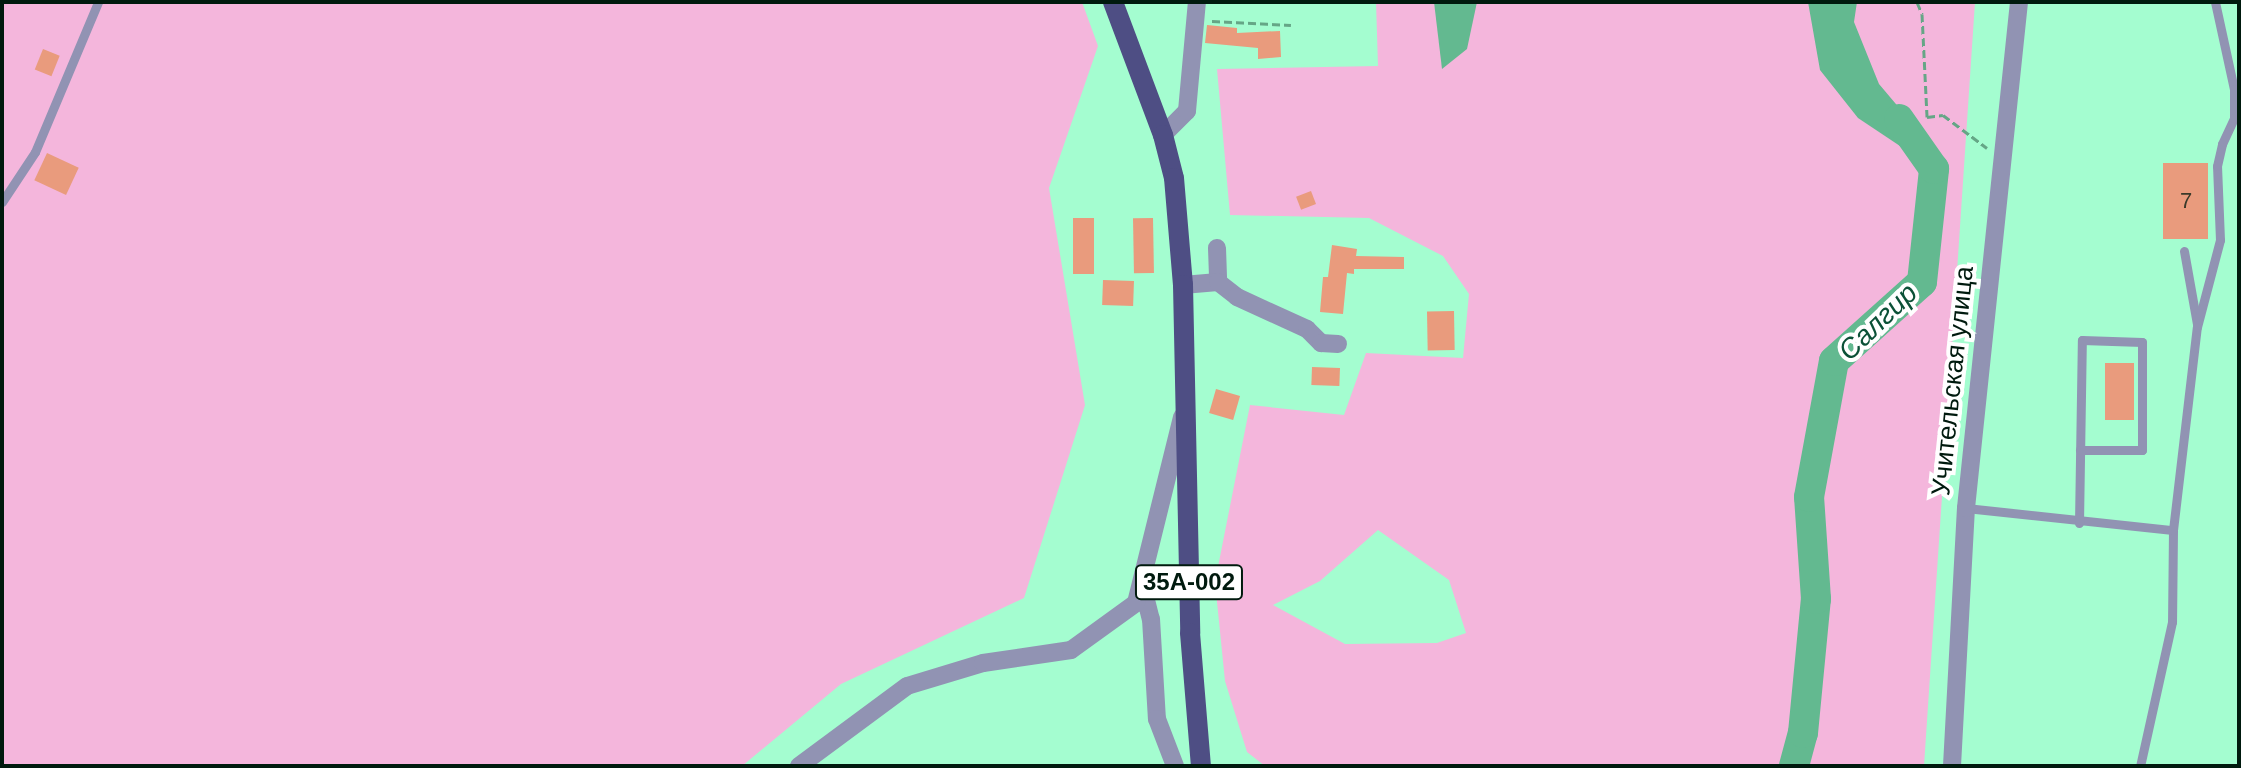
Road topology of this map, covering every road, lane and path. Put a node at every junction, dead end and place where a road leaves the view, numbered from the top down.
1 (98, 2) edge
2 (1113, 2) edge
3 (1917, 2) edge
4 (2019, 2) edge
5 (2215, 2) edge
6 (1197, 11) edge
7 (1291, 25) dead end
8 (2236, 116) edge
9 (1163, 135) junction
10 (2002, 159) junction
11 (2, 202) edge
12 (1217, 248) dead end
13 (2184, 251) dead end
14 (1218, 282) junction
15 (1183, 285) junction
16 (2197, 327) junction
17 (1338, 344) dead end
18 (1186, 402) junction
19 (2080, 450) junction
20 (1966, 508) junction
21 (2079, 523) junction
22 (2173, 530) junction
23 (1142, 581) junction
24 (1203, 765) edge
25 (799, 766) edge
26 (1175, 766) edge
27 (1952, 766) edge
28 (2140, 766) edge

1 - 11 lane
2 - 9 main road, 35А-002
3 - 10 path
4 - 10 street, Учительская улица
5 - 8 lane
6 - 7 path
6 - 9 street
8 - 16 lane
9 - 15 main road, 35А-002
10 - 20 street, Учительская улица
12 - 14 street
13 - 16 lane
14 - 15 street
14 - 17 street
15 - 18 main road, 35А-002
16 - 22 lane
18 - 23 street
18 - 24 main road, 35А-002
19 - 19 lane
19 - 21 lane
20 - 21 lane
20 - 27 street, Учительская улица
21 - 22 lane
22 - 28 lane
23 - 25 street
23 - 26 street

